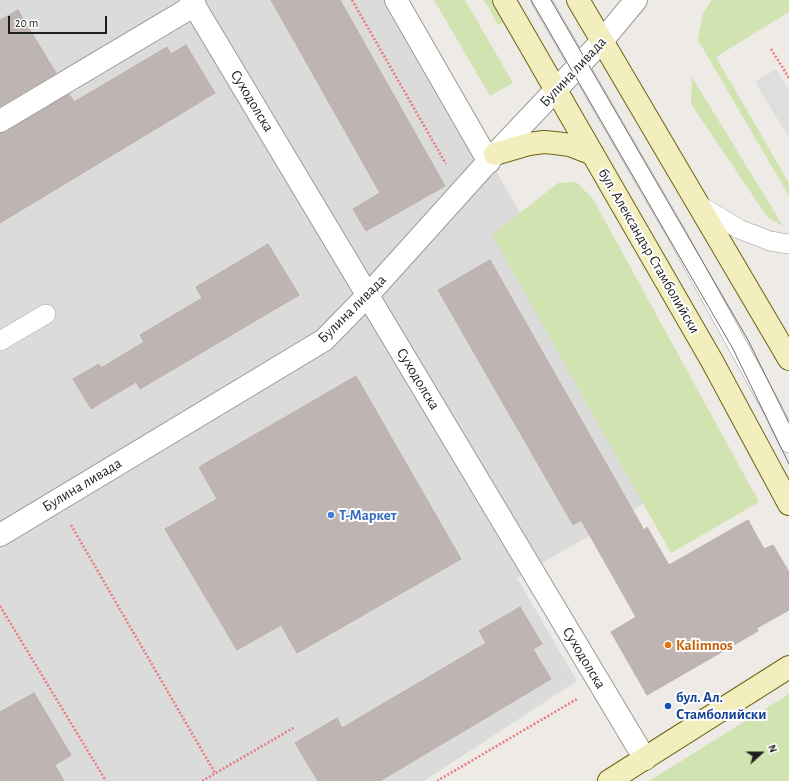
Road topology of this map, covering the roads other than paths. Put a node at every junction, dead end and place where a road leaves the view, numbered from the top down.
1 (396, 0) edge
2 (504, 0) edge
3 (541, 0) edge
4 (578, 0) edge
5 (636, 0) edge
6 (193, 3) edge
7 (602, 42) junction
8 (579, 66) junction
9 (556, 90) junction
10 (0, 121) edge
11 (593, 154) junction
12 (492, 158) junction
13 (699, 205) junction
14 (789, 244) edge
15 (368, 295) junction
16 (46, 314) dead end
17 (0, 341) edge
18 (789, 359) edge
19 (789, 442) edge
20 (789, 504) edge
21 (1, 533) edge
22 (789, 667) edge
23 (645, 759) junction
24 (609, 781) edge

1 - 12 street
2 - 9 street, бул. Александър Стамболийски
3 - 8 lane
4 - 7 street
5 - 7 street, Булина ливада
6 - 10 street
6 - 15 street, Суходолска
7 - 8 street, Булина ливада
7 - 13 street
8 - 9 street, Булина ливада
8 - 19 lane
9 - 11 street, бул. Александър Стамболийски
9 - 12 street, Булина ливада
11 - 12 street
11 - 20 street, бул. Александър Стамболийски
12 - 15 street, Булина ливада
13 - 14 lane
13 - 18 street
15 - 21 street, Булина ливада
15 - 23 street, Суходолска
16 - 17 lane
22 - 23 street
23 - 24 street

